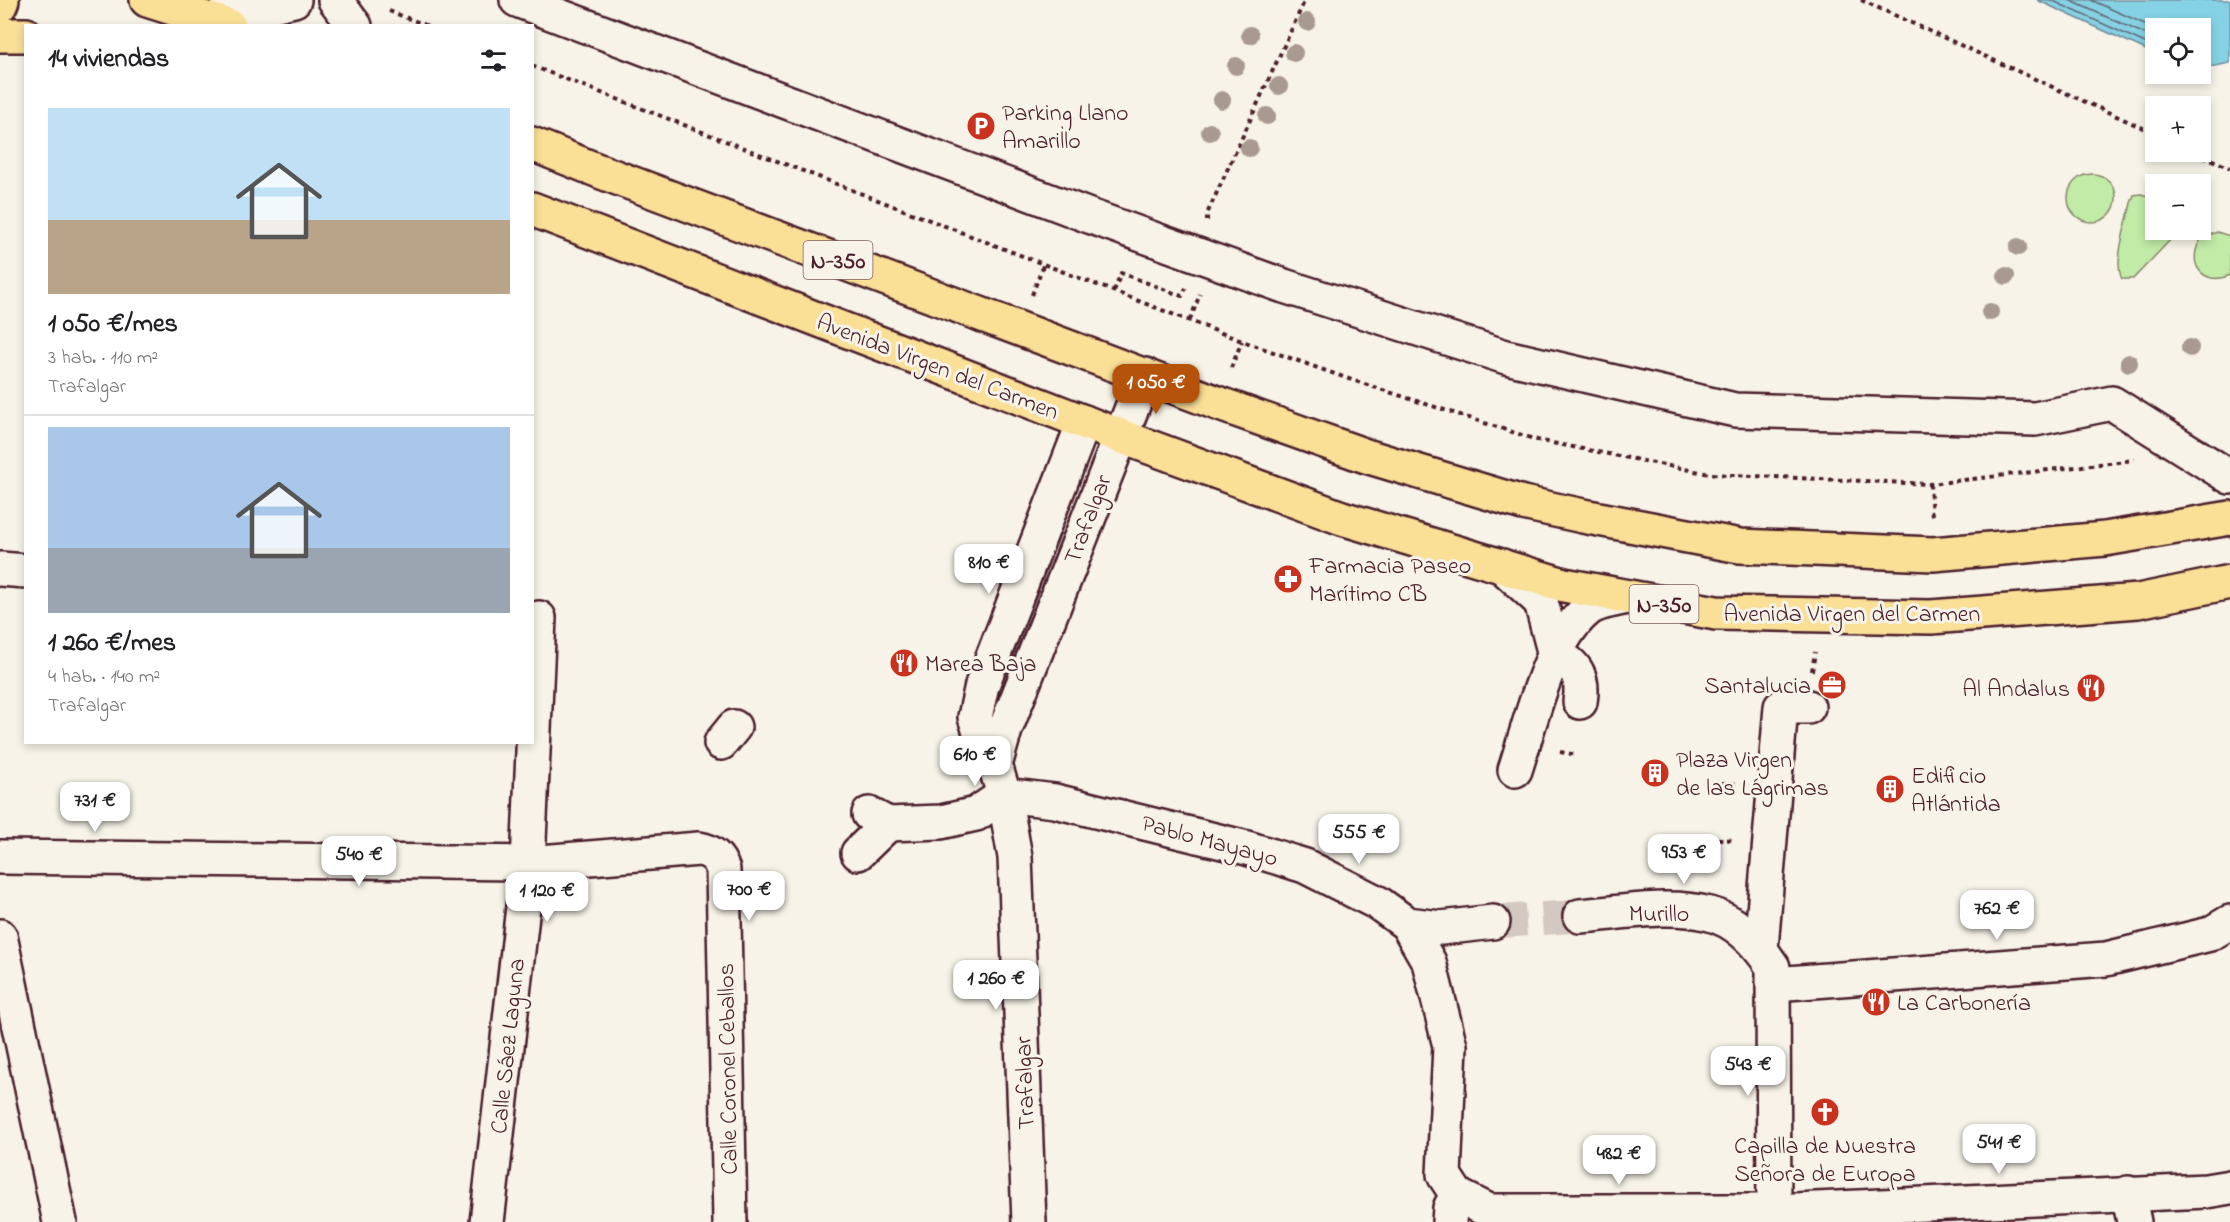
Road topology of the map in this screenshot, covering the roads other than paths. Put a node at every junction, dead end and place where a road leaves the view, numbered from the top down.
1 (2, 0) edge
2 (147, 0) edge
3 (294, 0) edge
4 (335, 0) edge
5 (517, 0) edge
6 (0, 5) edge
7 (221, 22) edge
8 (354, 24) edge
9 (24, 35) edge
10 (0, 36) edge
11 (534, 145) edge
12 (534, 210) edge
13 (1144, 375) junction
14 (1084, 422) junction
15 (1120, 436) junction
16 (2230, 477) edge
17 (2230, 518) edge
18 (1502, 566) junction
19 (0, 569) edge
20 (24, 571) edge
21 (2230, 582) edge
22 (1627, 597) junction
23 (542, 619) edge
24 (1555, 655) junction
25 (1580, 702) dead end
26 (1808, 707) road end
27 (1515, 770) dead end
28 (1000, 780) junction
29 (858, 853) dead end
30 (0, 857) edge
31 (528, 863) junction
32 (1580, 916) tunnel mouth
33 (1492, 922) tunnel mouth
34 (2230, 922) edge
35 (1407, 924) junction
36 (0, 936) edge
37 (1761, 948) junction
38 (1774, 984) junction
39 (2230, 1188) edge
40 (2131, 1208) edge
41 (1453, 1209) edge
42 (1774, 1217) edge
43 (60, 1222) edge
44 (487, 1222) edge
45 (730, 1222) edge
46 (1029, 1222) edge

1 - 6 highway
2 - 7 highway
3 - 7 street
4 - 8 street
5 - 16 street
9 - 10 highway
11 - 13 highway, N-350
12 - 14 highway, Avenida Virgen del Carmen / N-350
13 - 15 street, Trafalgar
13 - 17 highway, N-350
14 - 15 highway, Avenida Virgen del Carmen / N-350
14 - 28 street, Trafalgar
15 - 18 highway, Avenida Virgen del Carmen / N-350
15 - 28 street, Trafalgar
18 - 22 highway, Avenida Virgen del Carmen / N-350
18 - 24 street
19 - 20 street
21 - 22 highway, Avenida Virgen del Carmen / N-350
22 - 24 street
23 - 31 street, Calle Sáez Laguna
24 - 25 street
24 - 27 street
26 - 37 street
28 - 29 street
28 - 35 street, Pablo Mayayo
28 - 46 street, Trafalgar
30 - 31 street, Calle Coronel Ceballos
31 - 44 street, Calle Sáez Laguna
31 - 45 street, Calle Coronel Ceballos
32 - 37 street, Murillo
33 - 35 street
34 - 38 street
35 - 41 street, Pablo Mayayo
36 - 43 street
37 - 38 street, Murillo
38 - 42 street, Murillo
39 - 40 street
40 - 42 street
41 - 42 street

